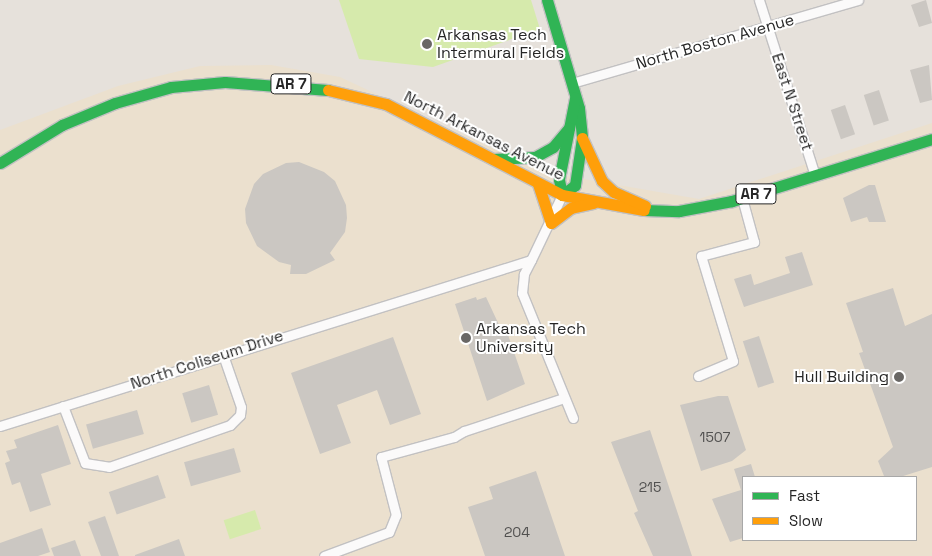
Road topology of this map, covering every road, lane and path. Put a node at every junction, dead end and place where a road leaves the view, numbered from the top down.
1 (547, 0) edge
2 (759, 0) edge
3 (858, 0) edge
4 (768, 28) junction
5 (572, 83) junction
6 (575, 98) junction
7 (569, 128) junction
8 (582, 138) junction
9 (932, 139) edge
10 (488, 158) junction
11 (0, 163) edge
12 (815, 175) junction
13 (538, 184) junction
14 (562, 195) junction
15 (742, 198) junction
16 (592, 203) junction
17 (659, 211) junction
18 (551, 223) junction
19 (531, 260) junction
20 (223, 355) junction
21 (698, 376) dead end
22 (564, 398) junction
23 (63, 406) junction
24 (573, 418) dead end
25 (0, 426) edge
26 (324, 556) edge

1 - 5 main road
2 - 4 street, East N Street
3 - 4 street, North Boston Avenue
4 - 5 street, North Boston Avenue
4 - 12 street, East N Street
5 - 6 main road
6 - 7 main road
6 - 8 main road
7 - 10 main road
7 - 14 main road
8 - 14 main road
8 - 17 main road
9 - 12 main road, North Arkansas Avenue / AR 7
10 - 11 main road, North Arkansas Avenue / AR 7
10 - 13 main road, North Arkansas Avenue / AR 7
12 - 15 main road, North Arkansas Avenue / AR 7
13 - 14 main road, North Arkansas Avenue / AR 7
13 - 18 main road
14 - 16 main road, North Arkansas Avenue / AR 7
14 - 18 street
15 - 17 main road, North Arkansas Avenue / AR 7
15 - 21 street
16 - 17 main road, North Arkansas Avenue / AR 7
16 - 18 main road
18 - 19 street
19 - 20 street, North Coliseum Drive
19 - 22 street
20 - 23 street, North Coliseum Drive
20 - 23 street
22 - 24 street
22 - 26 street
23 - 25 street, North Coliseum Drive

